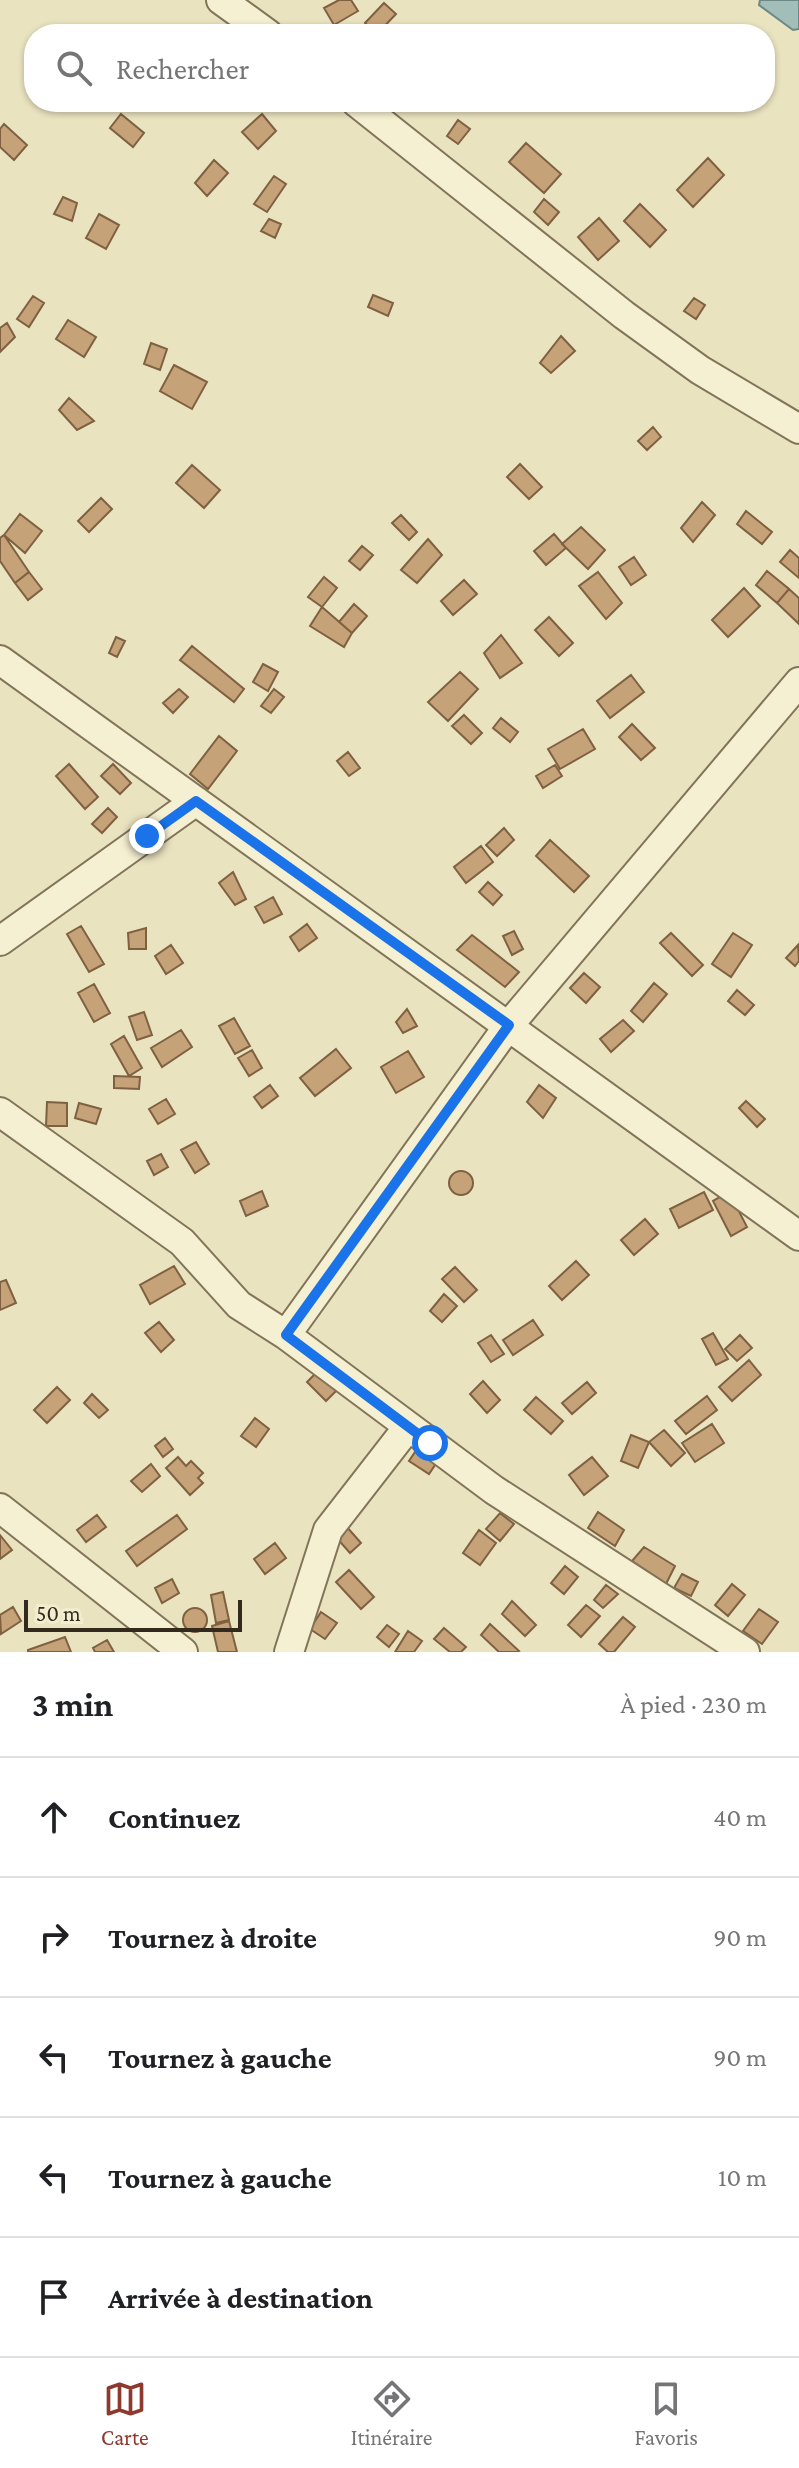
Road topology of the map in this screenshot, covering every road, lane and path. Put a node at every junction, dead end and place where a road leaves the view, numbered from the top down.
1 (221, 0) edge
2 (254, 24) edge
3 (369, 112) edge
4 (799, 429) edge
5 (0, 660) edge
6 (799, 682) edge
7 (196, 801) junction
8 (0, 941) edge
9 (509, 1025) junction
10 (0, 1112) edge
11 (799, 1236) edge
12 (286, 1335) junction
13 (408, 1427) junction
14 (0, 1508) edge
15 (183, 1652) edge
16 (289, 1652) edge
17 (745, 1652) edge

1 - 2 street
3 - 4 street
5 - 7 street
6 - 9 street
7 - 8 street
7 - 9 street
9 - 11 street
9 - 12 street
10 - 12 street
12 - 13 street
13 - 16 street
13 - 17 street
14 - 15 street

